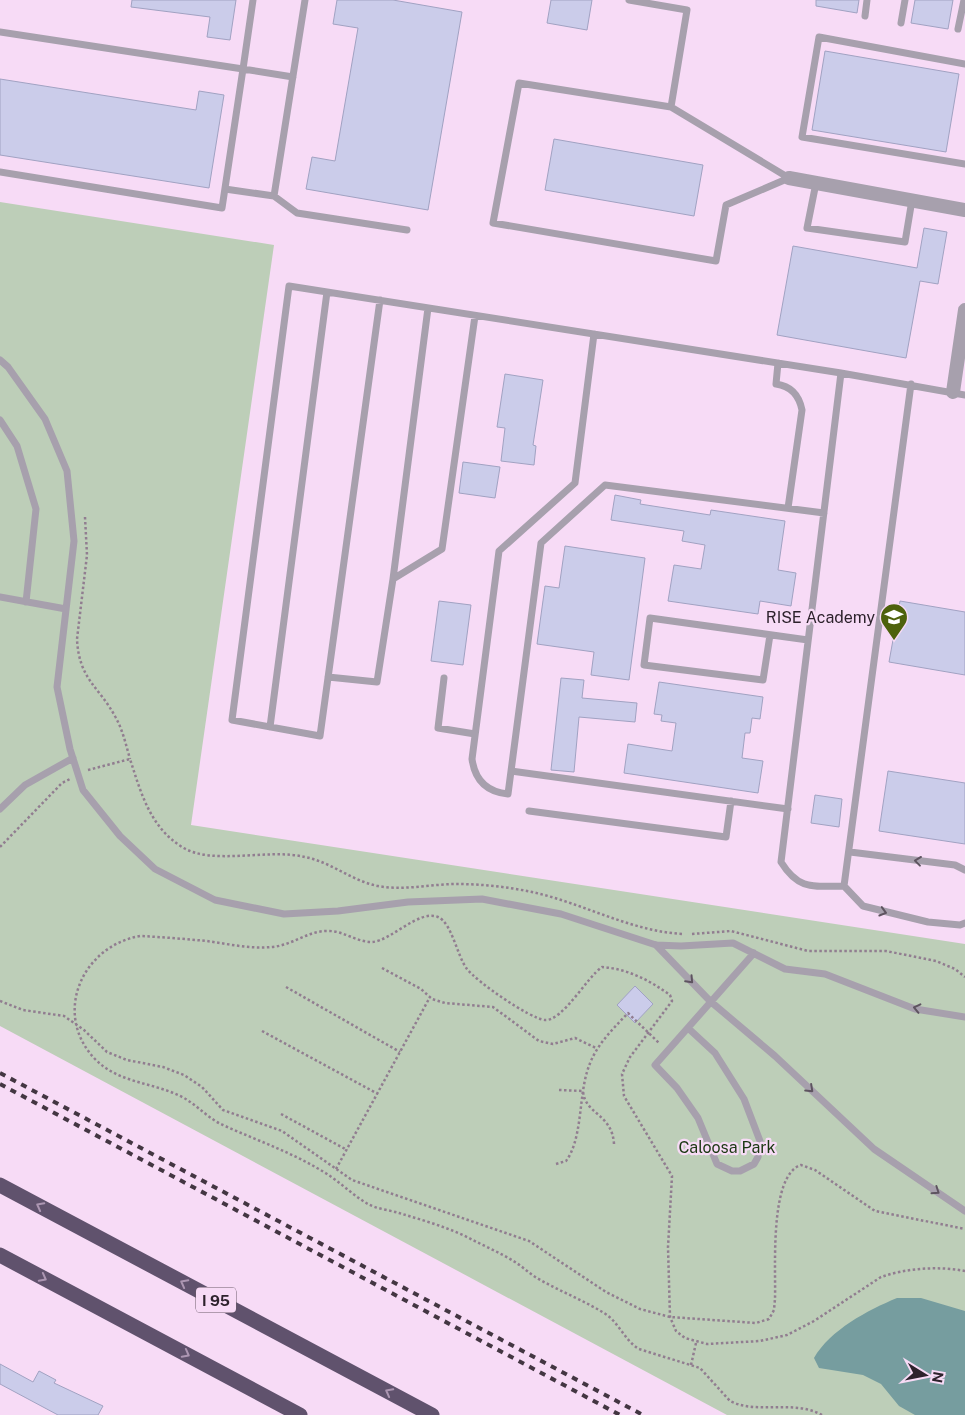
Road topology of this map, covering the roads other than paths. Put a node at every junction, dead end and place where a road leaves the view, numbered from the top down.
1 (253, 0) edge
2 (305, 0) edge
3 (629, 0) edge
4 (867, 0) edge
5 (905, 0) edge
6 (964, 0) edge
7 (865, 16) dead end
8 (901, 23) dead end
9 (958, 29) dead end
10 (0, 32) edge
11 (965, 64) edge
12 (243, 69) junction
13 (293, 77) junction
14 (671, 107) junction
15 (965, 164) edge
16 (0, 172) edge
17 (789, 178) junction
18 (816, 183) junction
19 (225, 189) junction
20 (274, 196) junction
21 (912, 200) junction
22 (965, 210) edge
23 (407, 230) dead end
24 (327, 292) junction
25 (380, 300) junction
26 (428, 308) junction
27 (965, 310) edge
28 (476, 316) junction
29 (594, 334) junction
30 (963, 350) edge
31 (0, 360) edge
32 (778, 363) junction
33 (841, 373) junction
34 (911, 384) junction
35 (962, 394) edge
36 (0, 420) edge
37 (788, 508) junction
38 (824, 513) junction
39 (393, 579) junction
40 (0, 597) edge
41 (26, 602) junction
42 (66, 609) junction
43 (770, 635) junction
44 (808, 640) junction
45 (328, 677) junction
46 (444, 678) dead end
47 (270, 727) junction
48 (475, 734) junction
49 (73, 758) junction
50 (511, 771) junction
51 (731, 801) junction
52 (0, 809) edge
53 (788, 809) junction
54 (529, 811) dead end
55 (850, 852) junction
56 (965, 870) edge
57 (844, 886) junction
58 (965, 923) edge
59 (656, 944) junction
60 (754, 953) junction
61 (710, 1002) junction
62 (965, 1016) edge
63 (688, 1028) junction
64 (0, 1185) edge
65 (965, 1211) edge
66 (0, 1255) edge
67 (300, 1415) edge
68 (432, 1415) edge

1 - 12 lane
2 - 13 lane
3 - 14 lane
4 - 7 lane
5 - 8 lane
6 - 9 lane
10 - 12 lane
11 - 15 lane
12 - 13 lane
12 - 19 lane
13 - 20 lane
14 - 17 lane
14 - 17 lane
16 - 19 lane
17 - 18 street
18 - 21 street
18 - 21 lane
19 - 20 lane
20 - 23 lane
21 - 22 street
24 - 25 lane
24 - 47 lane
24 - 47 lane
25 - 26 lane
25 - 45 lane
26 - 28 lane
26 - 39 lane
27 - 30 street
28 - 29 lane
28 - 39 lane
29 - 32 lane
29 - 48 lane
30 - 35 street
31 - 42 lane
32 - 33 lane
32 - 37 lane
33 - 34 lane
33 - 38 lane
34 - 35 lane
34 - 55 lane
36 - 41 lane
37 - 38 lane
37 - 50 lane
38 - 44 lane
39 - 45 lane
40 - 41 lane
41 - 42 lane
42 - 49 lane
43 - 43 lane
43 - 44 lane
44 - 53 lane
45 - 47 lane
46 - 48 lane
48 - 50 lane
49 - 52 lane
49 - 59 lane
50 - 51 lane
51 - 53 lane
51 - 54 lane
53 - 57 lane
56 -> 55 lane
55 - 57 lane
57 -> 58 lane
59 - 60 lane
59 -> 61 lane
60 - 61 lane
62 -> 60 lane
61 - 63 lane
61 -> 65 lane
63 - 63 lane
68 -> 64 highway, I 95
66 -> 67 highway

